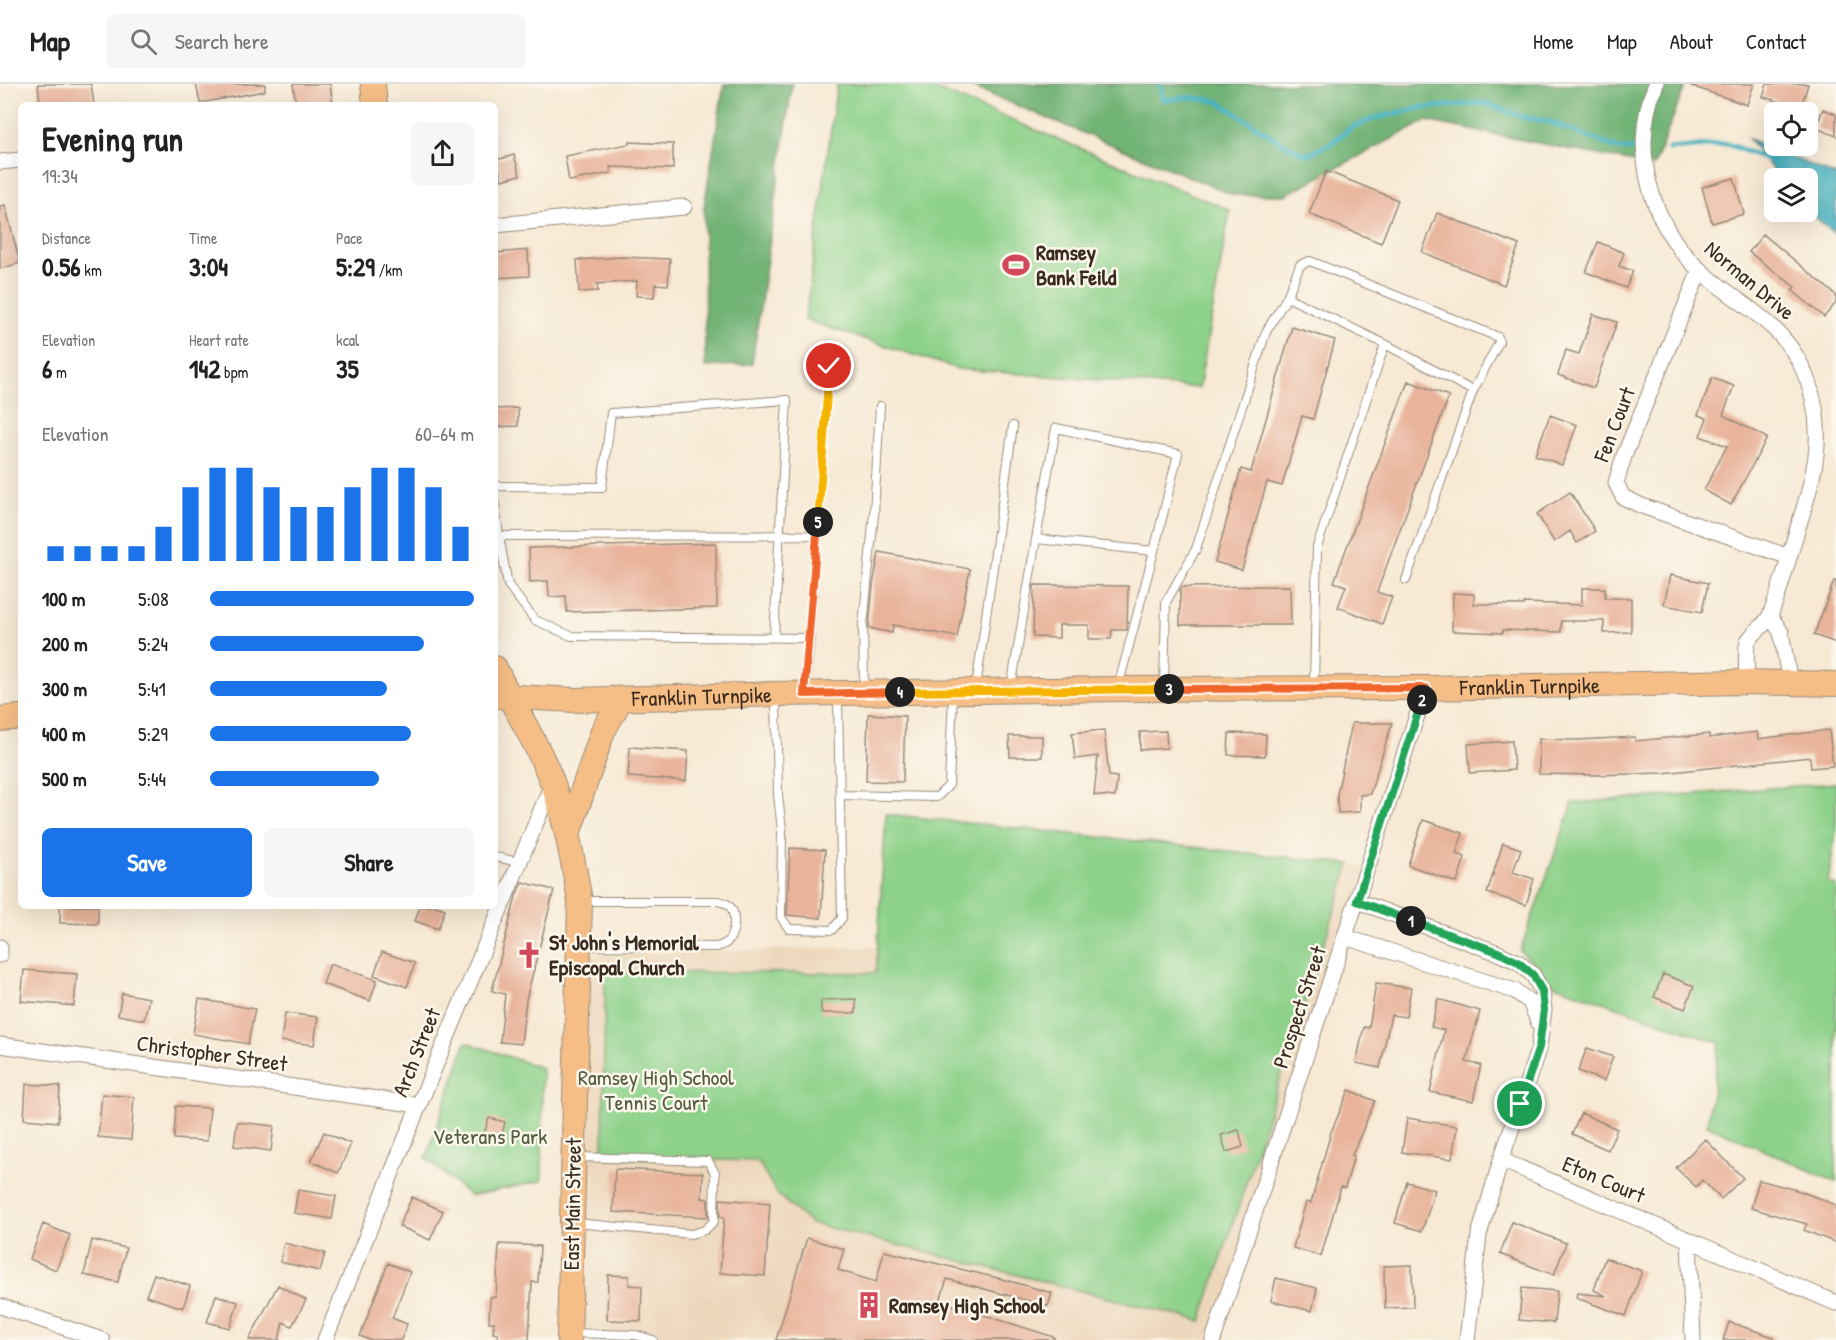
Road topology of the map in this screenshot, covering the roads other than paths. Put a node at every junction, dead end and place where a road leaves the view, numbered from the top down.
1 (373, 84) edge
2 (1656, 84) edge
3 (375, 102) edge
4 (18, 160) edge
5 (0, 162) edge
6 (684, 207) dead end
7 (498, 225) edge
8 (1700, 270) junction
9 (1287, 297) junction
10 (1384, 344) junction
11 (829, 366) dead end
12 (1473, 391) junction
13 (880, 406) dead end
14 (1013, 426) dead end
15 (498, 486) edge
16 (817, 535) junction
17 (498, 536) joint
18 (780, 536) junction
19 (1036, 539) junction
20 (1154, 551) junction
21 (1789, 557) junction
22 (1406, 580) dead end
23 (1770, 616) junction
24 (774, 637) junction
25 (809, 638) junction
26 (498, 680) edge
27 (1747, 682) junction
28 (1790, 683) junction
29 (1836, 684) edge
30 (1118, 688) junction
31 (1426, 688) junction
32 (1164, 689) junction
33 (1314, 689) junction
34 (964, 691) junction
35 (1011, 691) junction
36 (776, 693) junction
37 (838, 693) junction
38 (864, 693) junction
39 (804, 694) junction
40 (502, 696) edge
41 (621, 699) junction
42 (18, 717) edge
43 (0, 720) edge
44 (552, 784) junction
45 (840, 795) junction
46 (568, 834) junction
47 (498, 858) edge
48 (519, 862) junction
49 (580, 901) junction
50 (1357, 901) junction
51 (1346, 937) junction
52 (578, 946) junction
53 (0, 947) edge
54 (0, 955) edge
55 (1541, 1029) junction
56 (0, 1046) edge
57 (418, 1105) junction
58 (573, 1157) junction
59 (1501, 1160) junction
60 (572, 1223) junction
61 (1689, 1240) junction
62 (1836, 1303) edge
63 (0, 1306) edge
64 (569, 1336) edge
65 (102, 1340) edge
66 (325, 1340) edge
67 (653, 1340) edge
68 (1213, 1340) edge
69 (1467, 1340) edge
70 (1693, 1340) edge

1 - 3 main road
2 - 8 street, Norman Drive
4 - 5 street
6 - 7 street
8 - 21 street, Norman Drive
8 - 21 street, Fen Court
9 - 10 lane
9 - 12 lane
9 - 32 lane
10 - 12 lane
10 - 33 lane
11 - 16 lane
12 - 22 lane
13 - 38 lane
14 - 34 lane
15 - 18 lane
16 - 18 lane
16 - 25 lane
17 - 18 lane
17 - 24 lane
18 - 24 lane
19 - 20 lane
19 - 20 lane
19 - 35 lane
20 - 30 lane
21 - 23 street, Norman Drive
23 - 27 street, Norman Drive
23 - 28 street
24 - 25 lane
25 - 39 lane
26 - 40 main road, East Main Street
27 - 28 main road, Franklin Turnpike
27 - 31 main road, Franklin Turnpike
28 - 29 main road, Franklin Turnpike
30 - 32 main road, Franklin Turnpike
30 - 35 main road, Franklin Turnpike
31 - 33 main road, Franklin Turnpike
31 - 50 street, Prospect Street
32 - 33 main road, Franklin Turnpike
34 - 35 main road, Franklin Turnpike
34 - 38 main road, Franklin Turnpike
34 - 45 lane
36 - 39 main road, Franklin Turnpike
36 - 41 main road, Franklin Turnpike
36 - 45 lane
37 - 38 main road, Franklin Turnpike
37 - 39 main road, Franklin Turnpike
37 - 45 lane
40 - 41 main road, Franklin Turnpike
40 - 44 main road, East Main Street
41 - 46 main road
42 - 43 main road
44 - 46 main road, East Main Street
44 - 48 street, Arch Street
46 - 49 main road, East Main Street
47 - 48 lane
48 - 57 street, Arch Street
49 - 52 main road, East Main Street
49 - 52 lane
50 - 51 street, Prospect Street
50 - 55 street
51 - 55 street
51 - 68 street, Prospect Street
52 - 58 main road, East Main Street
53 - 54 street
55 - 59 street
56 - 57 street, Christopher Street
57 - 66 street, Arch Street
58 - 60 main road, East Main Street
58 - 60 lane
59 - 61 street, Eton Court
59 - 69 street
60 - 64 main road, East Main Street
61 - 62 street, Eton Court
61 - 70 street
63 - 65 street
64 - 67 lane

